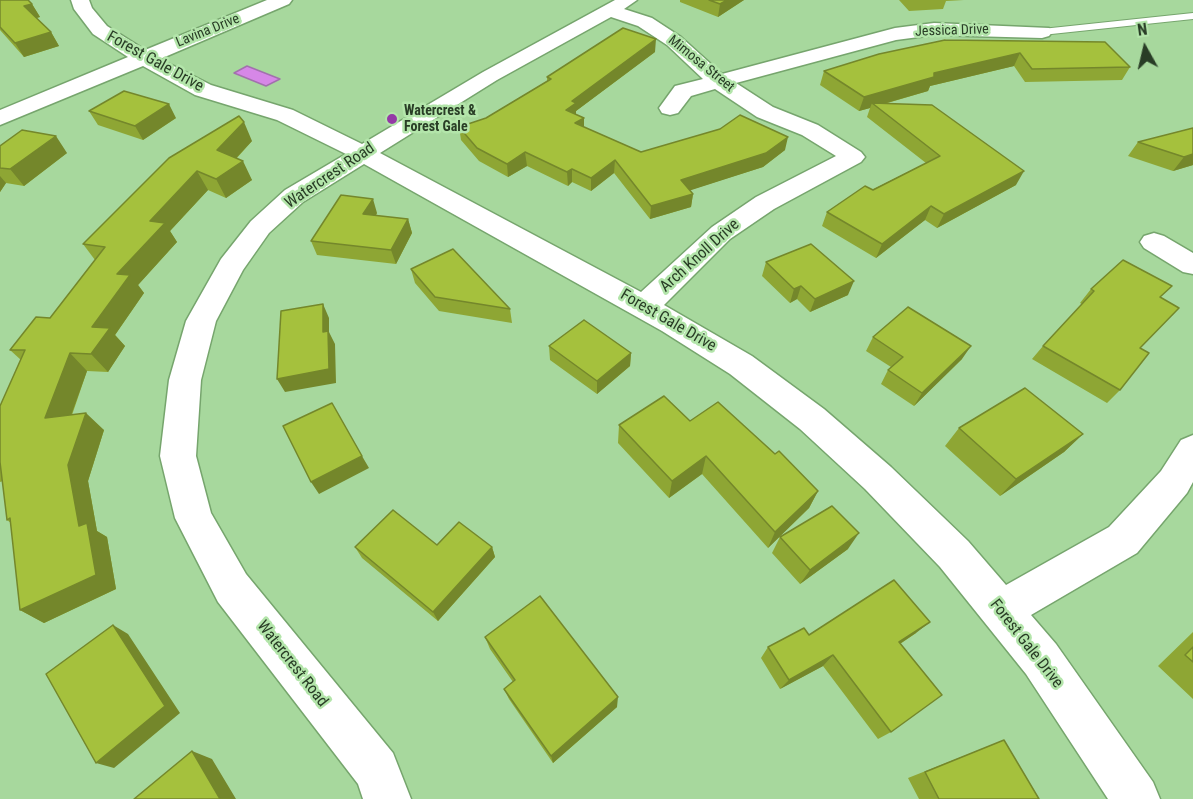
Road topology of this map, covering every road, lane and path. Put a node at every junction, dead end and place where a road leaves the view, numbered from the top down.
1 (80, 0) edge
2 (283, 0) edge
3 (619, 5) edge
4 (1193, 16) edge
5 (1042, 32) joint
6 (143, 58) junction
7 (716, 80) junction
8 (670, 108) dead end
9 (0, 118) edge
10 (362, 153) junction
11 (853, 157) joint
12 (1154, 242) dead end
13 (1193, 265) edge
14 (644, 307) junction
15 (1193, 450) edge
16 (1000, 610) junction
17 (387, 799) edge
18 (1136, 799) edge

1 - 6 street, Forest Gale Drive
2 - 6 street, Lavina Drive
3 - 7 street, Mimosa Street
3 - 10 street, Watercrest Road
4 - 5 lane, Jessica Drive
5 - 7 street, Jessica Drive
6 - 9 street, Lavina Drive
6 - 10 street, Forest Gale Drive
7 - 8 street, Jessica Drive
7 - 11 street, Mimosa Street
10 - 14 street, Forest Gale Drive
10 - 17 street, Watercrest Road
11 - 14 street, Arch Knoll Drive
12 - 13 street
14 - 16 street, Forest Gale Drive
15 - 16 street
16 - 18 street, Forest Gale Drive

